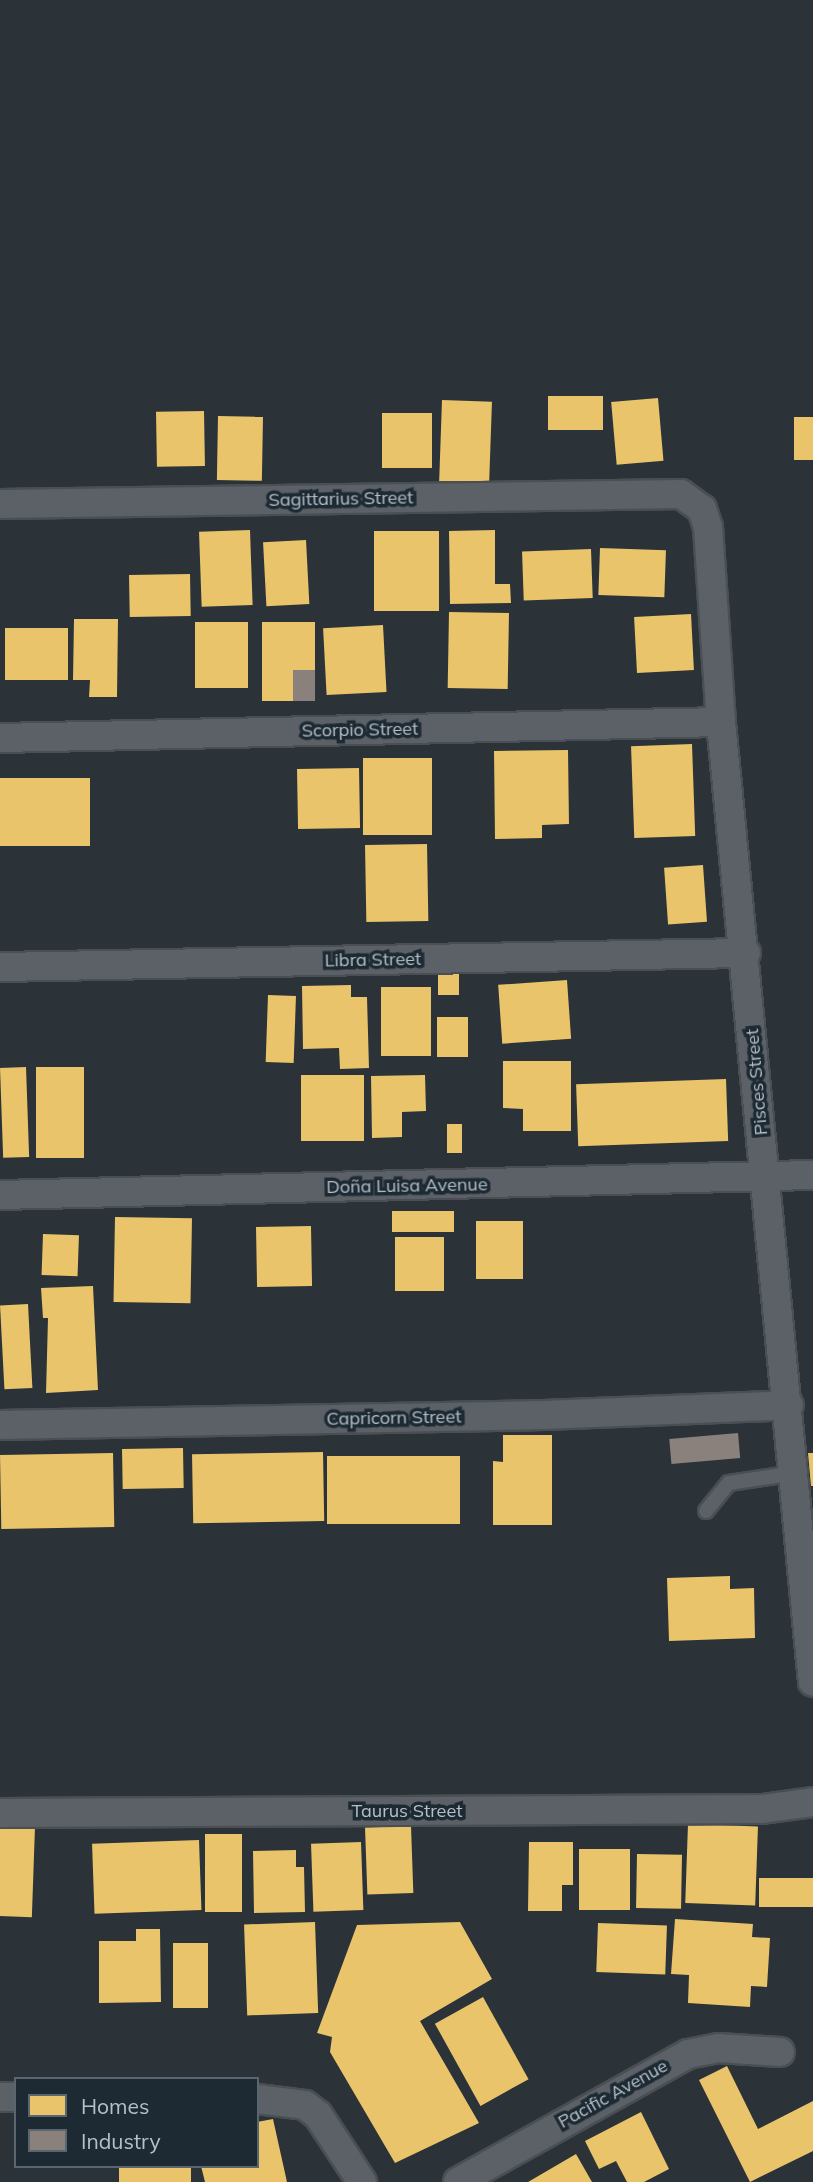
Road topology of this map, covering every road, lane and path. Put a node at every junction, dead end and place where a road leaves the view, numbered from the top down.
1 (681, 494) joint
2 (0, 504) edge
3 (720, 722) junction
4 (0, 738) edge
5 (746, 953) junction
6 (0, 967) edge
7 (813, 1175) edge
8 (766, 1177) junction
9 (0, 1195) edge
10 (789, 1405) junction
11 (0, 1425) edge
12 (795, 1473) junction
13 (706, 1511) dead end
14 (813, 1682) edge
15 (813, 1802) edge
16 (0, 1813) edge
17 (780, 2052) dead end
18 (259, 2099) edge
19 (362, 2182) edge
20 (458, 2182) edge

1 - 2 street, Sagittarius Street
1 - 3 street, Pisces Street
3 - 4 street, Scorpio Street
3 - 5 street, Pisces Street
5 - 6 street, Libra Street
5 - 8 street, Pisces Street
7 - 8 street, Doña Luisa Avenue
8 - 9 street, Doña Luisa Avenue
8 - 10 street, Pisces Street
10 - 11 street, Capricorn Street
10 - 12 street, Pisces Street
12 - 13 lane
12 - 14 street, Pisces Street
15 - 16 street, Taurus Street
17 - 20 street, Pacific Avenue
18 - 19 street

